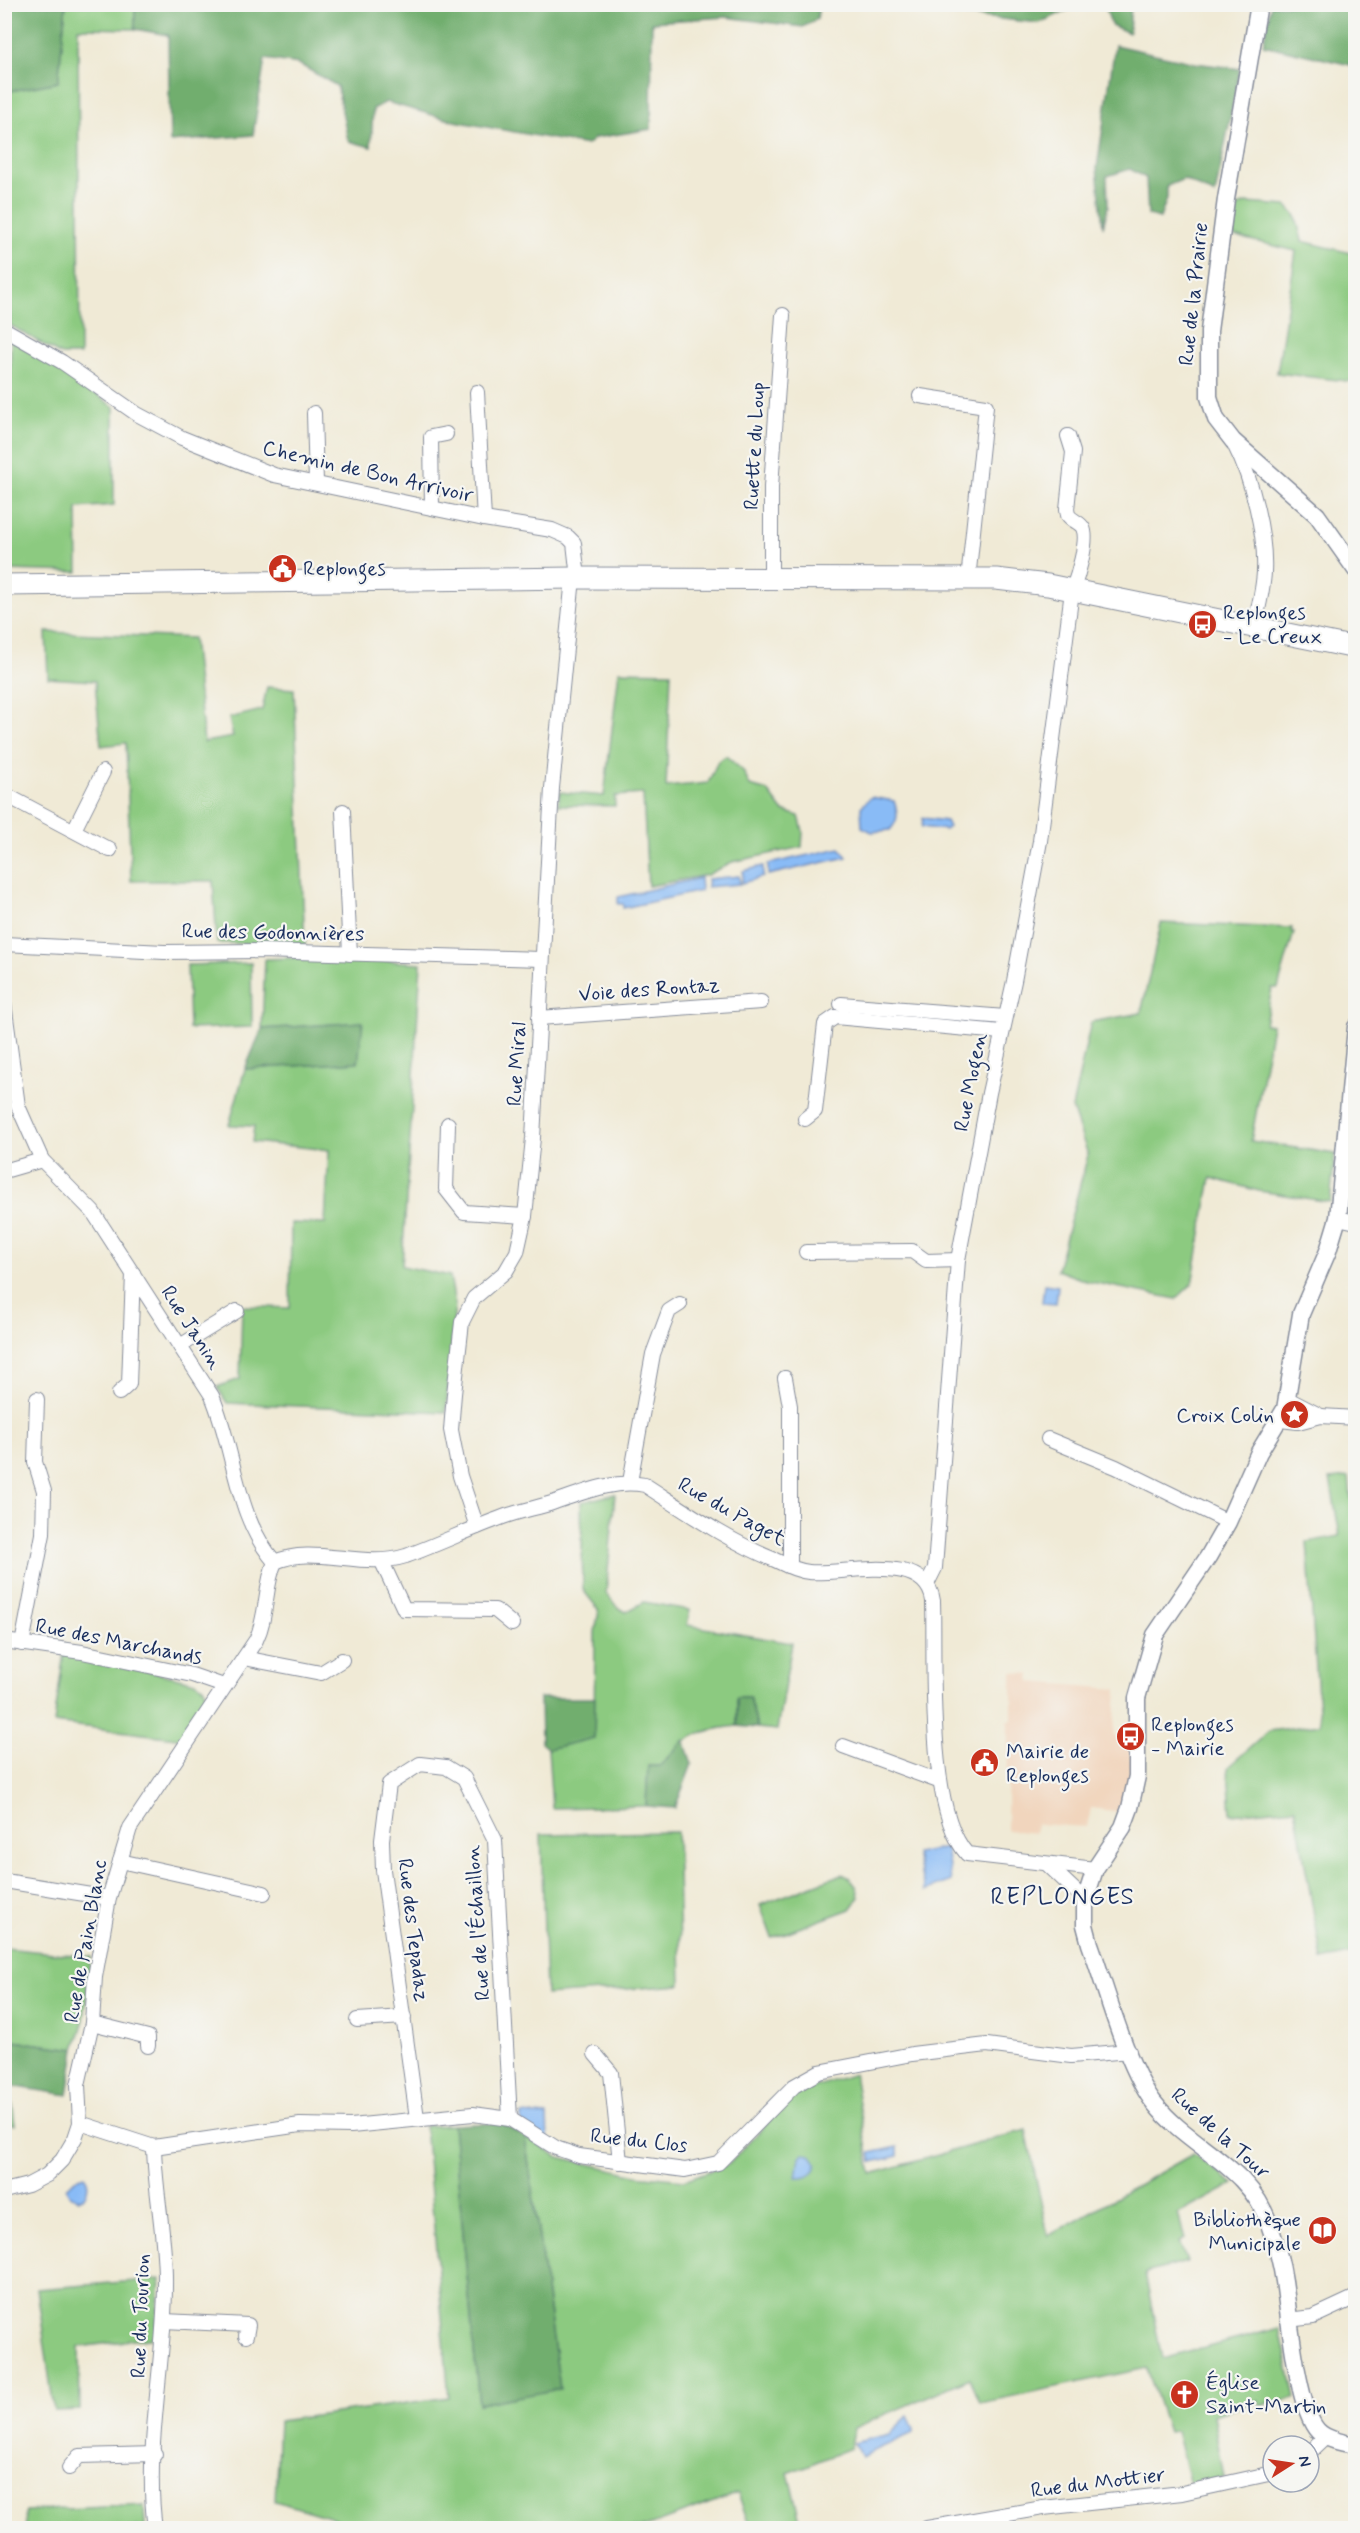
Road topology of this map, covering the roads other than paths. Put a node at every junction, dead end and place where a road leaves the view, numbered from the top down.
1 (1259, 4) edge
2 (783, 315) dead end
3 (4, 329) edge
4 (477, 392) dead end
5 (920, 396) dead end
6 (314, 413) dead end
7 (447, 434) dead end
8 (1068, 436) dead end
9 (1233, 441) junction
10 (1268, 473) junction
11 (1250, 482) junction
12 (316, 483) junction
13 (432, 508) junction
14 (484, 519) junction
15 (1356, 570) edge
16 (575, 578) junction
17 (771, 580) junction
18 (968, 580) junction
19 (4, 585) edge
20 (1072, 591) junction
21 (1254, 628) junction
22 (1356, 648) edge
23 (103, 772) dead end
24 (4, 794) edge
25 (343, 811) dead end
26 (74, 830) junction
27 (110, 850) dead end
28 (4, 944) edge
29 (350, 954) junction
30 (541, 959) junction
31 (761, 1002) dead end
32 (4, 1003) edge
33 (841, 1004) dead end
34 (1005, 1017) junction
35 (539, 1018) junction
36 (1356, 1027) edge
37 (1001, 1032) junction
38 (6, 1045) edge
39 (805, 1119) dead end
40 (447, 1124) dead end
41 (42, 1160) junction
42 (4, 1171) edge
43 (525, 1216) junction
44 (1338, 1218) junction
45 (1356, 1222) edge
46 (807, 1252) dead end
47 (958, 1260) junction
48 (133, 1274) junction
49 (680, 1304) dead end
50 (237, 1311) dead end
51 (180, 1346) junction
52 (785, 1378) dead end
53 (119, 1393) dead end
54 (37, 1399) dead end
55 (1288, 1399) junction
56 (1321, 1416) junction
57 (1356, 1418) edge
58 (1280, 1420) junction
59 (1048, 1439) dead end
60 (630, 1482) junction
61 (1228, 1522) junction
62 (477, 1527) junction
63 (275, 1562) junction
64 (382, 1562) junction
65 (788, 1566) junction
66 (928, 1582) junction
67 (512, 1624) dead end
68 (4, 1641) edge
69 (22, 1644) junction
70 (244, 1658) junction
71 (342, 1660) dead end
72 (224, 1686) junction
73 (843, 1746) dead end
74 (420, 1764) joint
75 (938, 1780) junction
76 (120, 1861) junction
77 (1048, 1865) junction
78 (1095, 1869) junction
79 (5, 1881) edge
80 (264, 1893) dead end
81 (109, 1898) junction
82 (1085, 1900) junction
83 (404, 2017) junction
84 (357, 2020) dead end
85 (92, 2024) junction
86 (148, 2046) dead end
87 (1129, 2051) junction
88 (595, 2054) dead end
89 (417, 2118) junction
90 (510, 2119) junction
91 (80, 2123) junction
92 (154, 2147) junction
93 (620, 2162) junction
94 (4, 2191) edge
95 (1356, 2297) edge
96 (1288, 2320) junction
97 (164, 2321) junction
98 (246, 2336) dead end
99 (1326, 2437) junction
100 (1321, 2442) edge
101 (1356, 2445) edge
102 (155, 2454) junction
103 (69, 2468) dead end
104 (1261, 2476) edge
105 (155, 2529) edge
106 (927, 2529) edge

1 - 9 street, Rue de la Prairie
2 - 17 street, Ruette du Loup
3 - 12 street, Chemin de Bon Arrivoir
4 - 14 street
5 - 18 street
6 - 12 street
7 - 13 street
8 - 20 street, Rue Mogen
9 - 10 street, Rue de la Prairie
9 - 11 street
10 - 11 street
10 - 15 street, Rue de la Prairie
11 - 21 street
12 - 13 street, Chemin de Bon Arrivoir
13 - 14 street, Chemin de Bon Arrivoir
14 - 16 street, Chemin de Bon Arrivoir
16 - 17 main road
16 - 19 main road
16 - 30 street, Rue Miral
17 - 18 main road
18 - 20 main road
20 - 21 main road
20 - 34 street, Rue Mogen
21 - 22 main road
23 - 26 street
24 - 26 street
25 - 29 street
26 - 27 street
28 - 29 street, Rue des Godonnières
29 - 30 street, Rue des Godonnières
30 - 35 street, Rue Miral
31 - 35 street, Voie des Rontaz
32 - 38 street, Rue Janin
33 - 34 street
34 - 37 street, Rue Mogen
35 - 43 street, Rue Miral
36 - 44 street, Rue de la Tour
37 - 39 street
37 - 47 street, Rue Mogen
38 - 41 street, Rue Janin
40 - 43 street
41 - 42 street
41 - 48 street, Rue Janin
43 - 62 street, Rue Miral
44 - 45 street
44 - 55 street, Rue de la Tour
46 - 47 street
47 - 66 street, Rue Mogen
48 - 51 street, Rue Janin
48 - 53 street
49 - 60 street
50 - 51 street
51 - 63 street, Rue Janin
52 - 65 street
54 - 69 street
55 - 56 street
55 - 58 street, Rue de la Tour
56 - 57 street
56 - 58 street
58 - 61 street, Rue de la Tour
59 - 61 street
60 - 62 street
60 - 65 street, Rue du Paget
61 - 78 street, Rue de la Tour
62 - 64 street
63 - 64 street
63 - 70 street
64 - 67 street
65 - 66 street, Rue du Paget
66 - 75 street
68 - 69 street, Rue des Marchands
69 - 72 street, Rue des Marchands
70 - 71 street
70 - 72 street
72 - 76 street, Rue de Pain Blanc
73 - 75 street
74 - 83 street, Rue des Tepadaz
74 - 90 street, Rue de l'Échaillon
75 - 77 street
76 - 80 street
76 - 81 street, Rue de Pain Blanc
77 - 78 street
77 - 82 street
78 - 82 street, Rue de la Tour
79 - 81 street
81 - 85 street, Rue de Pain Blanc
82 - 87 street, Rue de la Tour
83 - 84 street
83 - 89 street, Rue des Tepadaz
85 - 86 street
85 - 91 street, Rue de Pain Blanc
87 - 93 street, Rue du Clos
87 - 96 street, Rue de la Tour
88 - 93 street
89 - 90 street, Rue du Clos
89 - 92 street, Rue du Clos
90 - 93 street, Rue du Clos
91 - 92 street
91 - 94 street, Rue de Pain Blanc
92 - 97 street, Rue du Tourion
95 - 96 street
96 - 99 street, Rue de la Tour
97 - 98 street
97 - 102 street, Rue du Tourion
99 - 100 street
99 - 101 street
102 - 103 street
102 - 105 street, Rue du Tourion
104 - 106 street, Rue du Mottier

